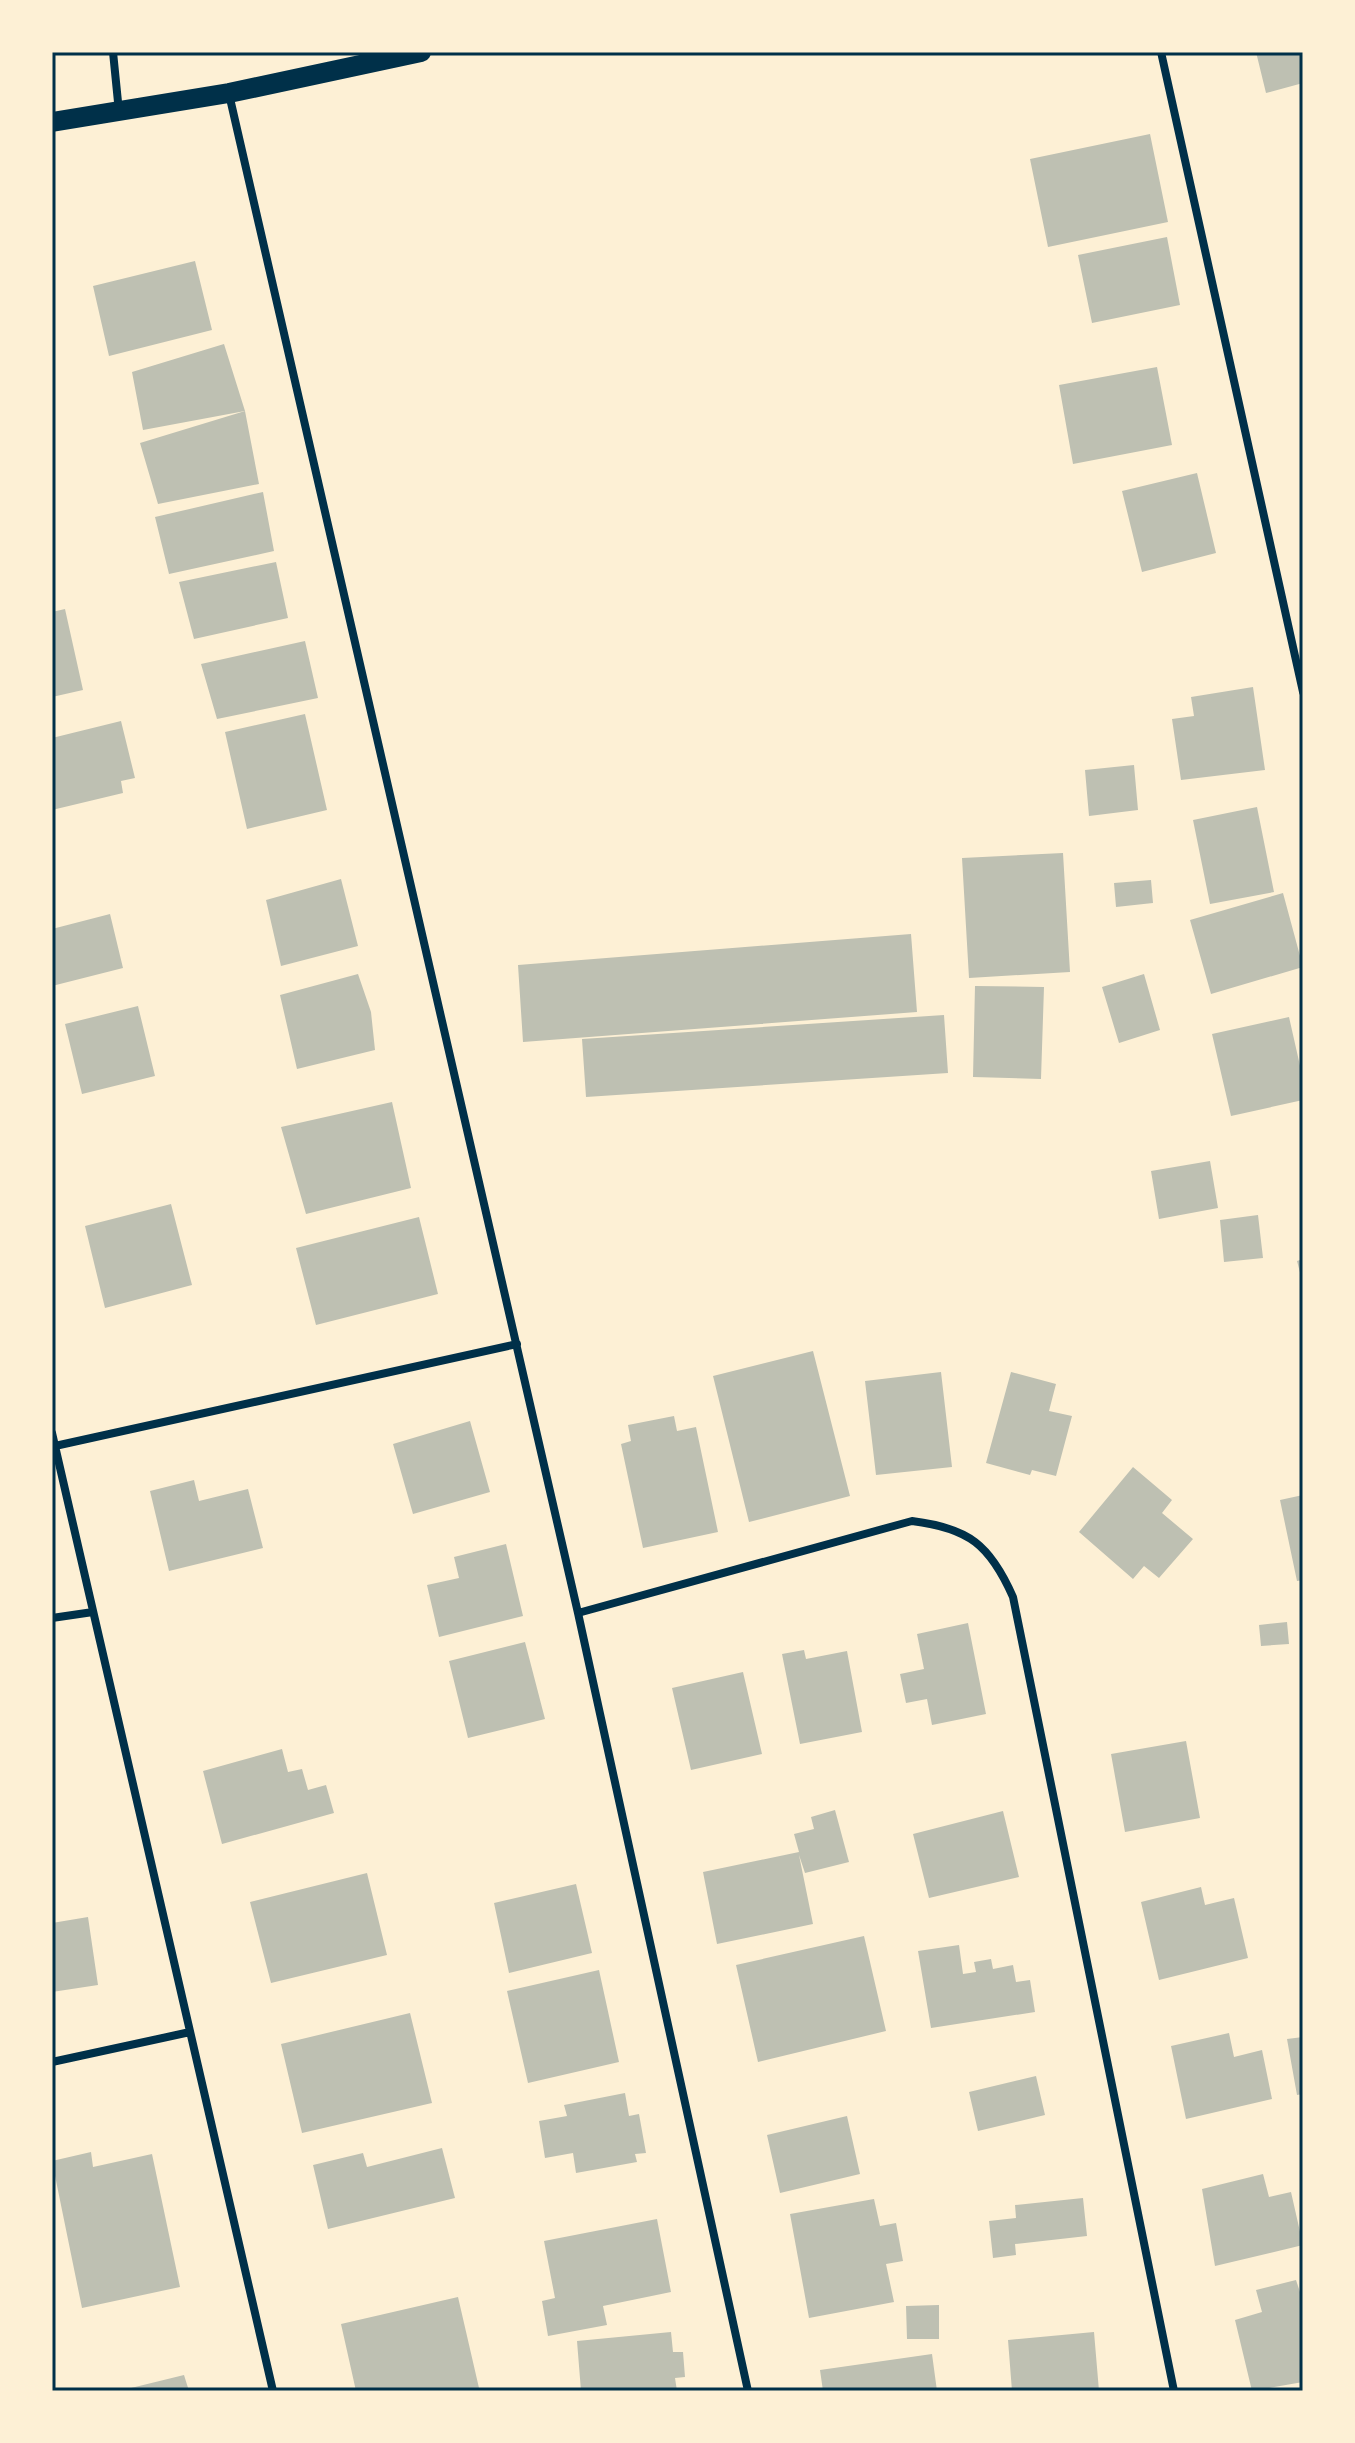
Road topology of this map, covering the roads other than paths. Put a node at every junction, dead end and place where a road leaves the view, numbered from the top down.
1 (113, 52) edge
2 (421, 52) edge
3 (1161, 52) edge
4 (229, 93) junction
5 (119, 113) junction
6 (52, 122) edge
7 (1303, 692) edge
8 (517, 1344) junction
9 (52, 1433) edge
10 (55, 1446) junction
11 (93, 1612) junction
12 (578, 1613) junction
13 (52, 1618) edge
14 (190, 2032) junction
15 (52, 2062) edge
16 (273, 2391) edge
17 (748, 2391) edge
18 (1174, 2391) edge

1 - 5 street
2 - 4 main road
3 - 7 street
4 - 5 main road
4 - 8 street
5 - 6 main road
8 - 10 street
8 - 12 street
9 - 10 street
10 - 11 street
11 - 13 street
11 - 14 street
12 - 17 street
12 - 18 street
14 - 15 street
14 - 16 street

